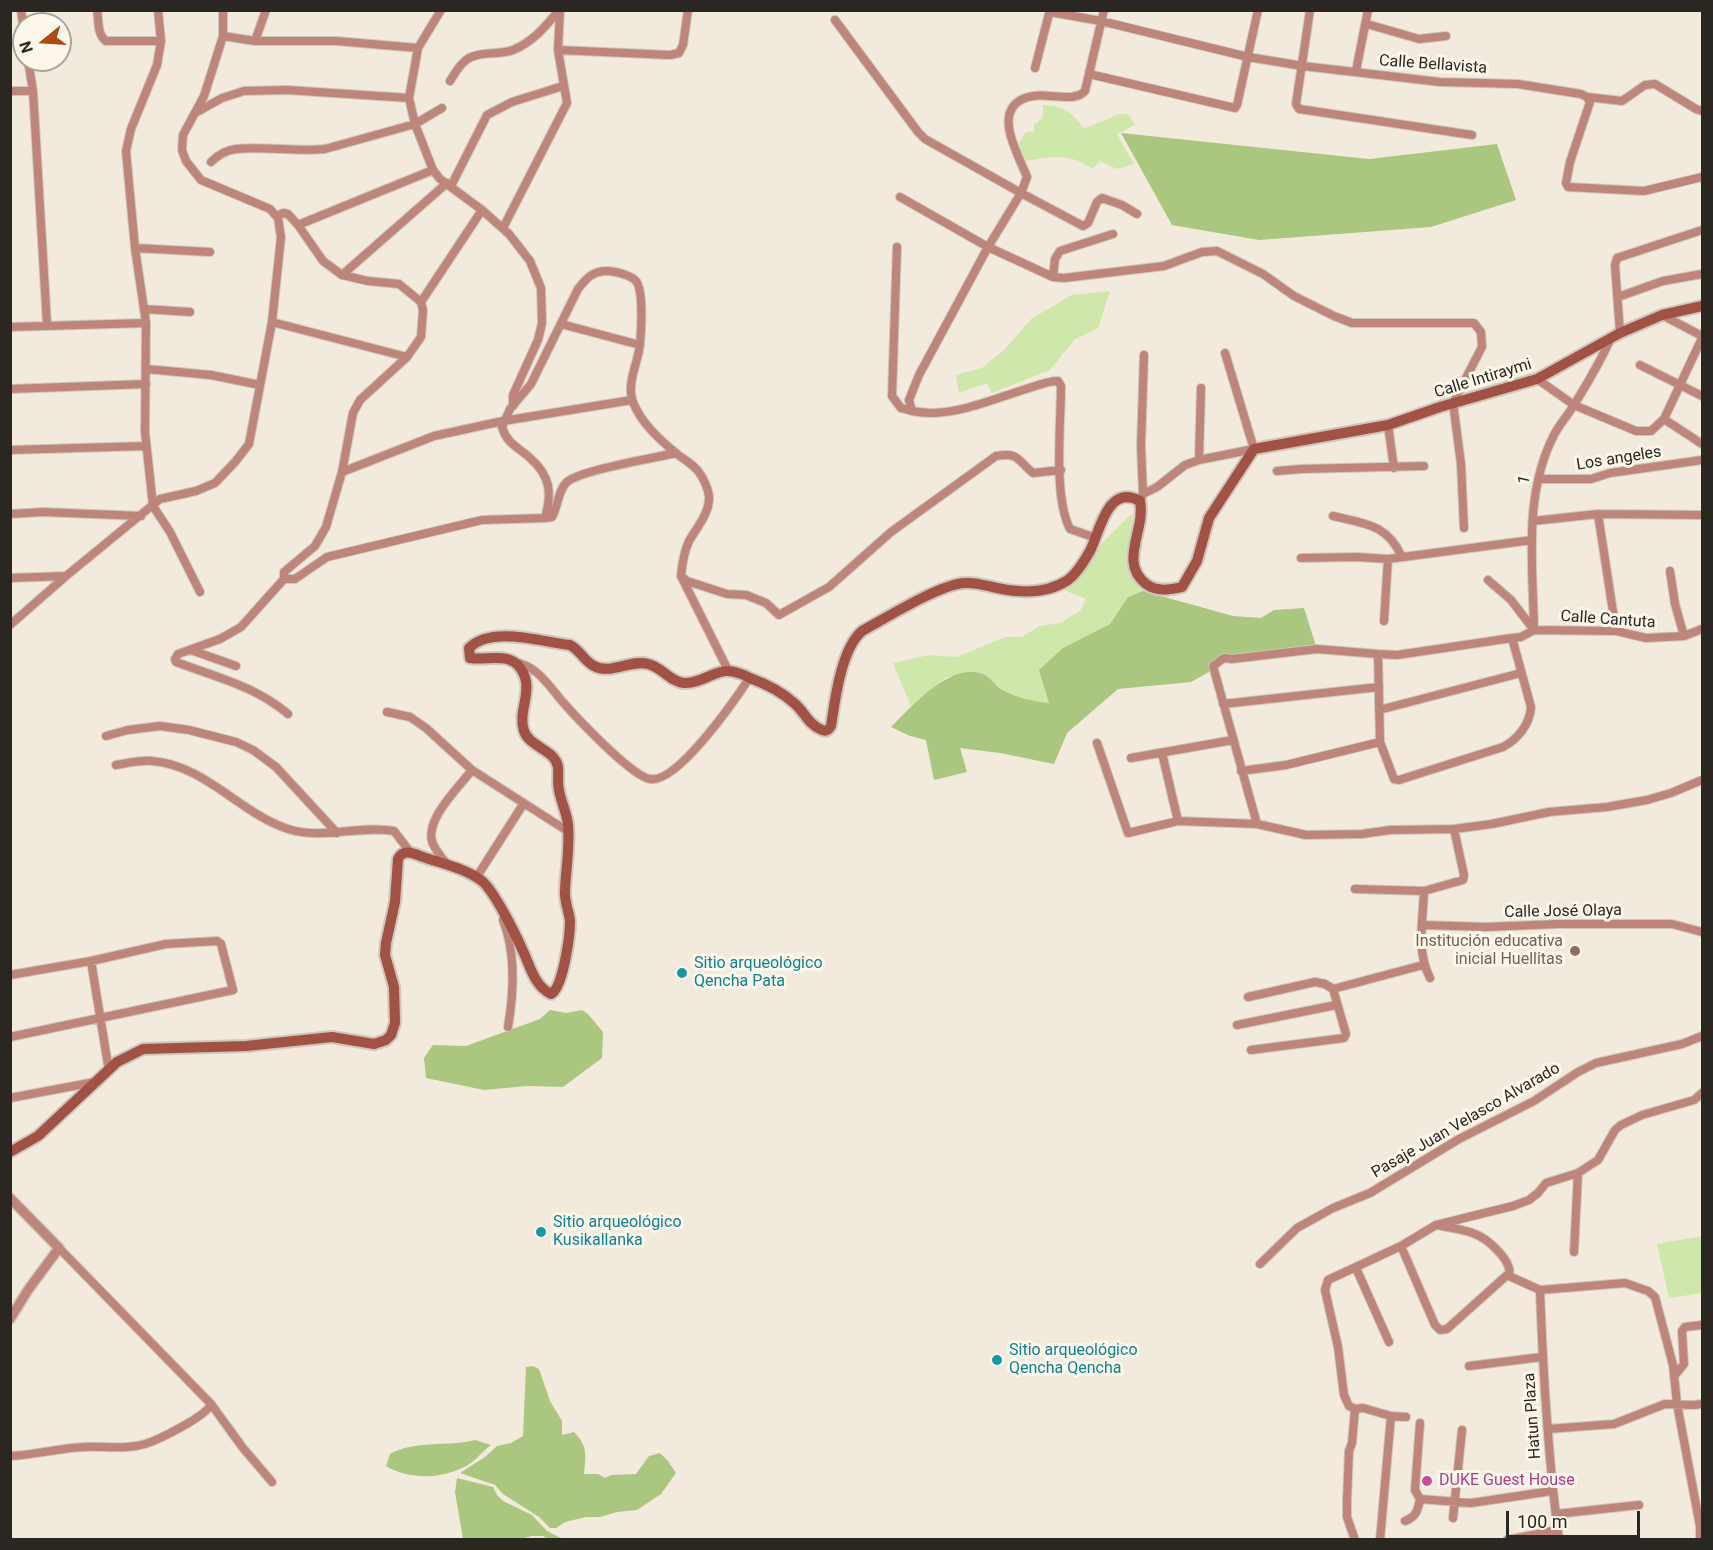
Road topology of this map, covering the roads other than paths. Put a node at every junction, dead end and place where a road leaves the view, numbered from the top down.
1 (97, 10) edge
2 (158, 10) edge
3 (223, 10) edge
4 (266, 10) edge
5 (441, 10) edge
6 (559, 10) edge
7 (688, 10) edge
8 (1104, 10) edge
9 (1258, 10) edge
10 (1310, 10) edge
11 (1368, 10) edge
12 (1050, 11) edge
13 (835, 20) dead end
14 (1101, 21) junction
15 (1367, 24) junction
16 (223, 36) junction
17 (1446, 36) dead end
18 (255, 40) junction
19 (161, 41) junction
20 (418, 48) junction
21 (558, 51) junction
22 (1248, 57) junction
23 (1303, 66) junction
24 (1035, 68) dead end
25 (1356, 71) junction
26 (30, 72) edge
27 (1089, 74) junction
28 (450, 81) dead end
29 (563, 86) junction
30 (33, 91) junction
31 (10, 92) edge
32 (1587, 97) junction
33 (410, 98) junction
34 (442, 108) dead end
35 (1702, 111) edge
36 (196, 113) junction
37 (415, 124) junction
38 (1472, 135) dead end
39 (212, 162) dead end
40 (433, 170) junction
41 (1702, 177) edge
42 (449, 185) junction
43 (1021, 193) junction
44 (900, 197) dead end
45 (482, 210) junction
46 (1137, 214) dead end
47 (278, 218) junction
48 (298, 225) junction
49 (503, 228) junction
50 (1702, 230) edge
51 (1113, 234) dead end
52 (897, 247) dead end
53 (988, 247) junction
54 (135, 248) junction
55 (210, 252) dead end
56 (342, 274) junction
57 (1702, 274) edge
58 (1053, 277) junction
59 (1618, 297) junction
60 (421, 302) junction
61 (1702, 306) edge
62 (144, 309) junction
63 (190, 312) dead end
64 (1662, 315) junction
65 (272, 322) junction
66 (146, 323) junction
67 (46, 324) junction
68 (561, 324) junction
69 (10, 327) edge
70 (1620, 333) junction
71 (1702, 337) edge
72 (1610, 340) junction
73 (640, 345) junction
74 (1225, 353) dead end
75 (1144, 355) dead end
76 (408, 357) junction
77 (1640, 364) dead end
78 (147, 369) junction
79 (1537, 380) junction
80 (146, 384) junction
81 (1679, 385) junction
82 (260, 386) junction
83 (1201, 388) dead end
84 (10, 389) edge
85 (1702, 396) edge
86 (632, 400) junction
87 (1453, 403) junction
88 (1574, 405) junction
89 (513, 406) junction
90 (912, 411) junction
91 (1664, 419) junction
92 (503, 421) junction
93 (1388, 425) junction
94 (1702, 444) edge
95 (146, 446) junction
96 (1257, 449) junction
97 (10, 450) edge
98 (676, 453) junction
99 (1199, 460) junction
100 (1702, 460) edge
101 (1424, 466) dead end
102 (1394, 468) junction
103 (1061, 470) junction
104 (1277, 471) dead end
105 (342, 472) junction
106 (1539, 479) junction
107 (1142, 498) junction
108 (153, 506) junction
109 (10, 508) edge
110 (11, 514) edge
111 (1598, 514) junction
112 (1702, 515) edge
113 (141, 516) junction
114 (1333, 516) dead end
115 (544, 518) junction
116 (1533, 521) junction
117 (1464, 528) dead end
118 (1096, 538) junction
119 (1533, 540) junction
120 (1402, 557) junction
121 (1300, 558) dead end
122 (1388, 559) junction
123 (1670, 572) dead end
124 (66, 576) junction
125 (681, 576) junction
126 (10, 578) edge
127 (284, 579) junction
128 (1488, 580) dead end
129 (200, 592) dead end
130 (1384, 621) dead end
131 (10, 625) edge
132 (1534, 630) junction
133 (1702, 630) edge
134 (1616, 631) junction
135 (1684, 636) junction
136 (1512, 638) junction
137 (191, 650) junction
138 (1378, 654) junction
139 (513, 662) junction
140 (236, 666) dead end
141 (728, 670) junction
142 (1521, 673) junction
143 (750, 677) junction
144 (1379, 687) junction
145 (1223, 704) junction
146 (1379, 710) junction
147 (387, 712) dead end
148 (288, 714) dead end
149 (106, 736) dead end
150 (1233, 740) junction
151 (1380, 742) junction
152 (1097, 743) dead end
153 (1162, 753) junction
154 (1131, 758) dead end
155 (116, 765) dead end
156 (472, 770) junction
157 (1241, 771) junction
158 (1702, 780) edge
159 (524, 803) junction
160 (1178, 821) junction
161 (1257, 824) junction
162 (1454, 829) junction
163 (569, 832) junction
164 (337, 833) junction
165 (411, 853) junction
166 (447, 864) junction
167 (476, 878) junction
168 (1355, 890) dead end
169 (1424, 891) junction
170 (495, 899) junction
171 (1423, 925) junction
172 (1702, 932) edge
173 (91, 961) junction
174 (1423, 965) junction
175 (10, 975) edge
176 (1430, 978) dead end
177 (1333, 989) junction
178 (1248, 997) dead end
179 (1336, 1005) junction
180 (101, 1018) junction
181 (1238, 1025) dead end
182 (508, 1027) dead end
183 (1702, 1036) edge
184 (10, 1037) edge
185 (1251, 1050) dead end
186 (109, 1071) junction
187 (96, 1082) junction
188 (1702, 1093) edge
189 (10, 1098) edge
190 (10, 1152) edge
191 (1578, 1173) junction
192 (10, 1198) edge
193 (1436, 1225) junction
194 (1401, 1246) junction
195 (59, 1248) junction
196 (1574, 1252) dead end
197 (1260, 1264) dead end
198 (1356, 1268) junction
199 (1509, 1276) junction
200 (1540, 1290) junction
201 (10, 1319) edge
202 (1702, 1325) edge
203 (1389, 1342) dead end
204 (1542, 1358) junction
205 (1468, 1366) dead end
206 (1675, 1375) junction
207 (211, 1404) junction
208 (1677, 1404) junction
209 (1702, 1404) edge
210 (1354, 1409) junction
211 (1391, 1416) junction
212 (1406, 1417) dead end
213 (1420, 1423) dead end
214 (1548, 1429) junction
215 (1462, 1430) dead end
216 (10, 1456) edge
217 (272, 1482) dead end
218 (1552, 1491) junction
219 (1419, 1497) junction
220 (1455, 1501) junction
221 (1639, 1505) dead end
222 (1556, 1514) junction
223 (1453, 1518) dead end
224 (1405, 1521) dead end
225 (1701, 1526) edge
226 (1558, 1530) junction
227 (1355, 1539) edge
228 (1380, 1539) edge
229 (1507, 1539) edge
230 (1559, 1539) edge
231 (1700, 1539) edge

1 - 19 street
2 - 19 street
3 - 16 street
4 - 18 street
5 - 20 street
6 - 21 street
6 - 28 street
7 - 21 street
8 - 14 street
9 - 22 street
10 - 23 street
11 - 15 street
12 - 14 street, Calle Bellavista
12 - 24 street
13 - 43 street
14 - 22 street, Calle Bellavista
14 - 27 street
15 - 17 street
15 - 25 street
16 - 18 street
16 - 36 street
18 - 20 street
19 - 54 street
20 - 33 street
21 - 29 street
22 - 23 street, Calle Bellavista
22 - 27 street
23 - 25 street, Calle Bellavista
23 - 38 street
25 - 32 street, Calle Bellavista
26 - 30 street
27 - 43 street
29 - 42 street
29 - 49 street
30 - 31 street
30 - 67 street
32 - 35 street, Calle Bellavista
32 - 41 street
33 - 36 street
33 - 37 street
34 - 37 street
36 - 47 street
37 - 39 street
37 - 40 street
40 - 42 street
40 - 48 street
42 - 45 street
42 - 56 street
43 - 46 street
43 - 53 street
44 - 53 street
45 - 49 street
45 - 60 street
47 - 48 street
47 - 65 street
48 - 56 street
49 - 89 street
50 - 59 street
51 - 58 street
52 - 90 street
53 - 58 street
53 - 90 street
54 - 55 street
54 - 62 street
56 - 60 street
57 - 59 street
58 - 87 street
59 - 70 street
60 - 76 street
61 - 64 main road, Calle Intiraymi
62 - 63 street
62 - 66 street
64 - 70 main road, Calle Intiraymi
64 - 71 street
65 - 76 street
65 - 82 street
66 - 67 street
66 - 78 street
67 - 69 street
68 - 73 street
68 - 73 street
68 - 89 street
70 - 72 main road, Calle Intiraymi
71 - 81 street
72 - 79 main road, Calle Intiraymi
72 - 88 street, 1
73 - 86 street
74 - 96 street
75 - 107 street
76 - 105 street
77 - 81 street
78 - 80 street
78 - 82 street
79 - 87 main road, Calle Intiraymi
79 - 88 street
80 - 84 street
80 - 95 street
81 - 85 street
81 - 91 street
82 - 108 street
83 - 99 street
86 - 92 street
86 - 98 street
87 - 93 main road, Calle Intiraymi
87 - 117 street
88 - 91 street
88 - 106 street, 1
89 - 92 street
90 - 103 street
91 - 94 street
92 - 105 street
92 - 115 street
93 - 96 main road, Calle Intiraymi
93 - 102 street
95 - 97 street
95 - 108 street
96 - 99 street
96 - 107 main road
98 - 115 street
98 - 125 street
99 - 107 street
100 - 106 street, Los angeles
101 - 102 street
102 - 104 street
103 - 118 street
103 - 125 street
105 - 127 street
106 - 116 street, 1
107 - 118 main road
108 - 113 street
108 - 129 street
109 - 110 street
110 - 113 street
111 - 112 street
111 - 116 street
111 - 134 street
113 - 124 street
114 - 120 street
115 - 127 street
116 - 119 street, 1
118 - 143 main road
119 - 120 street
119 - 132 street, 1
120 - 122 street
121 - 122 street
122 - 130 street
123 - 135 street
124 - 126 street
124 - 131 street
125 - 141 street
127 - 137 street
128 - 132 street
132 - 134 street, Calle Cantuta
132 - 136 street, Calle Cantuta
133 - 135 street, Calle Cantuta
134 - 135 street, Calle Cantuta
136 - 138 street, Calle Cantuta
136 - 142 street
137 - 140 street
137 - 148 street
138 - 144 street
138 - 145 street, Calle Cantuta
139 - 141 main road
139 - 143 street
139 - 163 main road
141 - 143 main road
142 - 146 street
142 - 151 street
144 - 145 street
144 - 146 street
145 - 150 street
146 - 151 street
147 - 156 street
149 - 164 street
150 - 153 street
150 - 157 street
151 - 157 street
152 - 160 street
153 - 154 street
153 - 160 street
155 - 164 street
156 - 159 street
156 - 166 street
157 - 161 street
158 - 162 street
159 - 163 street
159 - 167 street
160 - 161 street
161 - 162 street
162 - 169 street
163 - 170 main road
164 - 165 street
165 - 166 main road
165 - 186 main road
166 - 167 main road
167 - 170 main road
168 - 169 street
169 - 171 street
170 - 182 street
171 - 172 street, Calle José Olaya
171 - 174 street
173 - 175 street
173 - 180 street
173 - 180 street
174 - 176 street
174 - 177 street
177 - 178 street
177 - 179 street
179 - 181 street
179 - 185 street
180 - 184 street
180 - 186 street
183 - 197 street, Pasaje Juan Velasco Alvarado
186 - 187 main road
187 - 189 street
187 - 190 main road
188 - 191 street
191 - 193 street
191 - 196 street
192 - 195 street
193 - 194 street
193 - 199 street
194 - 198 street
194 - 199 street
195 - 201 street
195 - 207 street
198 - 203 street
198 - 210 street
199 - 200 street
200 - 204 street, Hatun Plaza
200 - 206 street
202 - 206 street
204 - 205 street
204 - 214 street, Hatun Plaza
206 - 208 street
207 - 216 street
207 - 217 street
208 - 209 street
208 - 214 street
208 - 225 street
210 - 211 street
210 - 227 street
211 - 212 street
211 - 228 street
213 - 219 street
214 - 218 street, Hatun Plaza
215 - 220 street
218 - 220 street
218 - 222 street, Hatun Plaza
219 - 220 street
219 - 224 street
220 - 223 street
221 - 222 street
222 - 226 street, Hatun Plaza
225 - 231 street
226 - 229 street
226 - 230 street, Hatun Plaza

